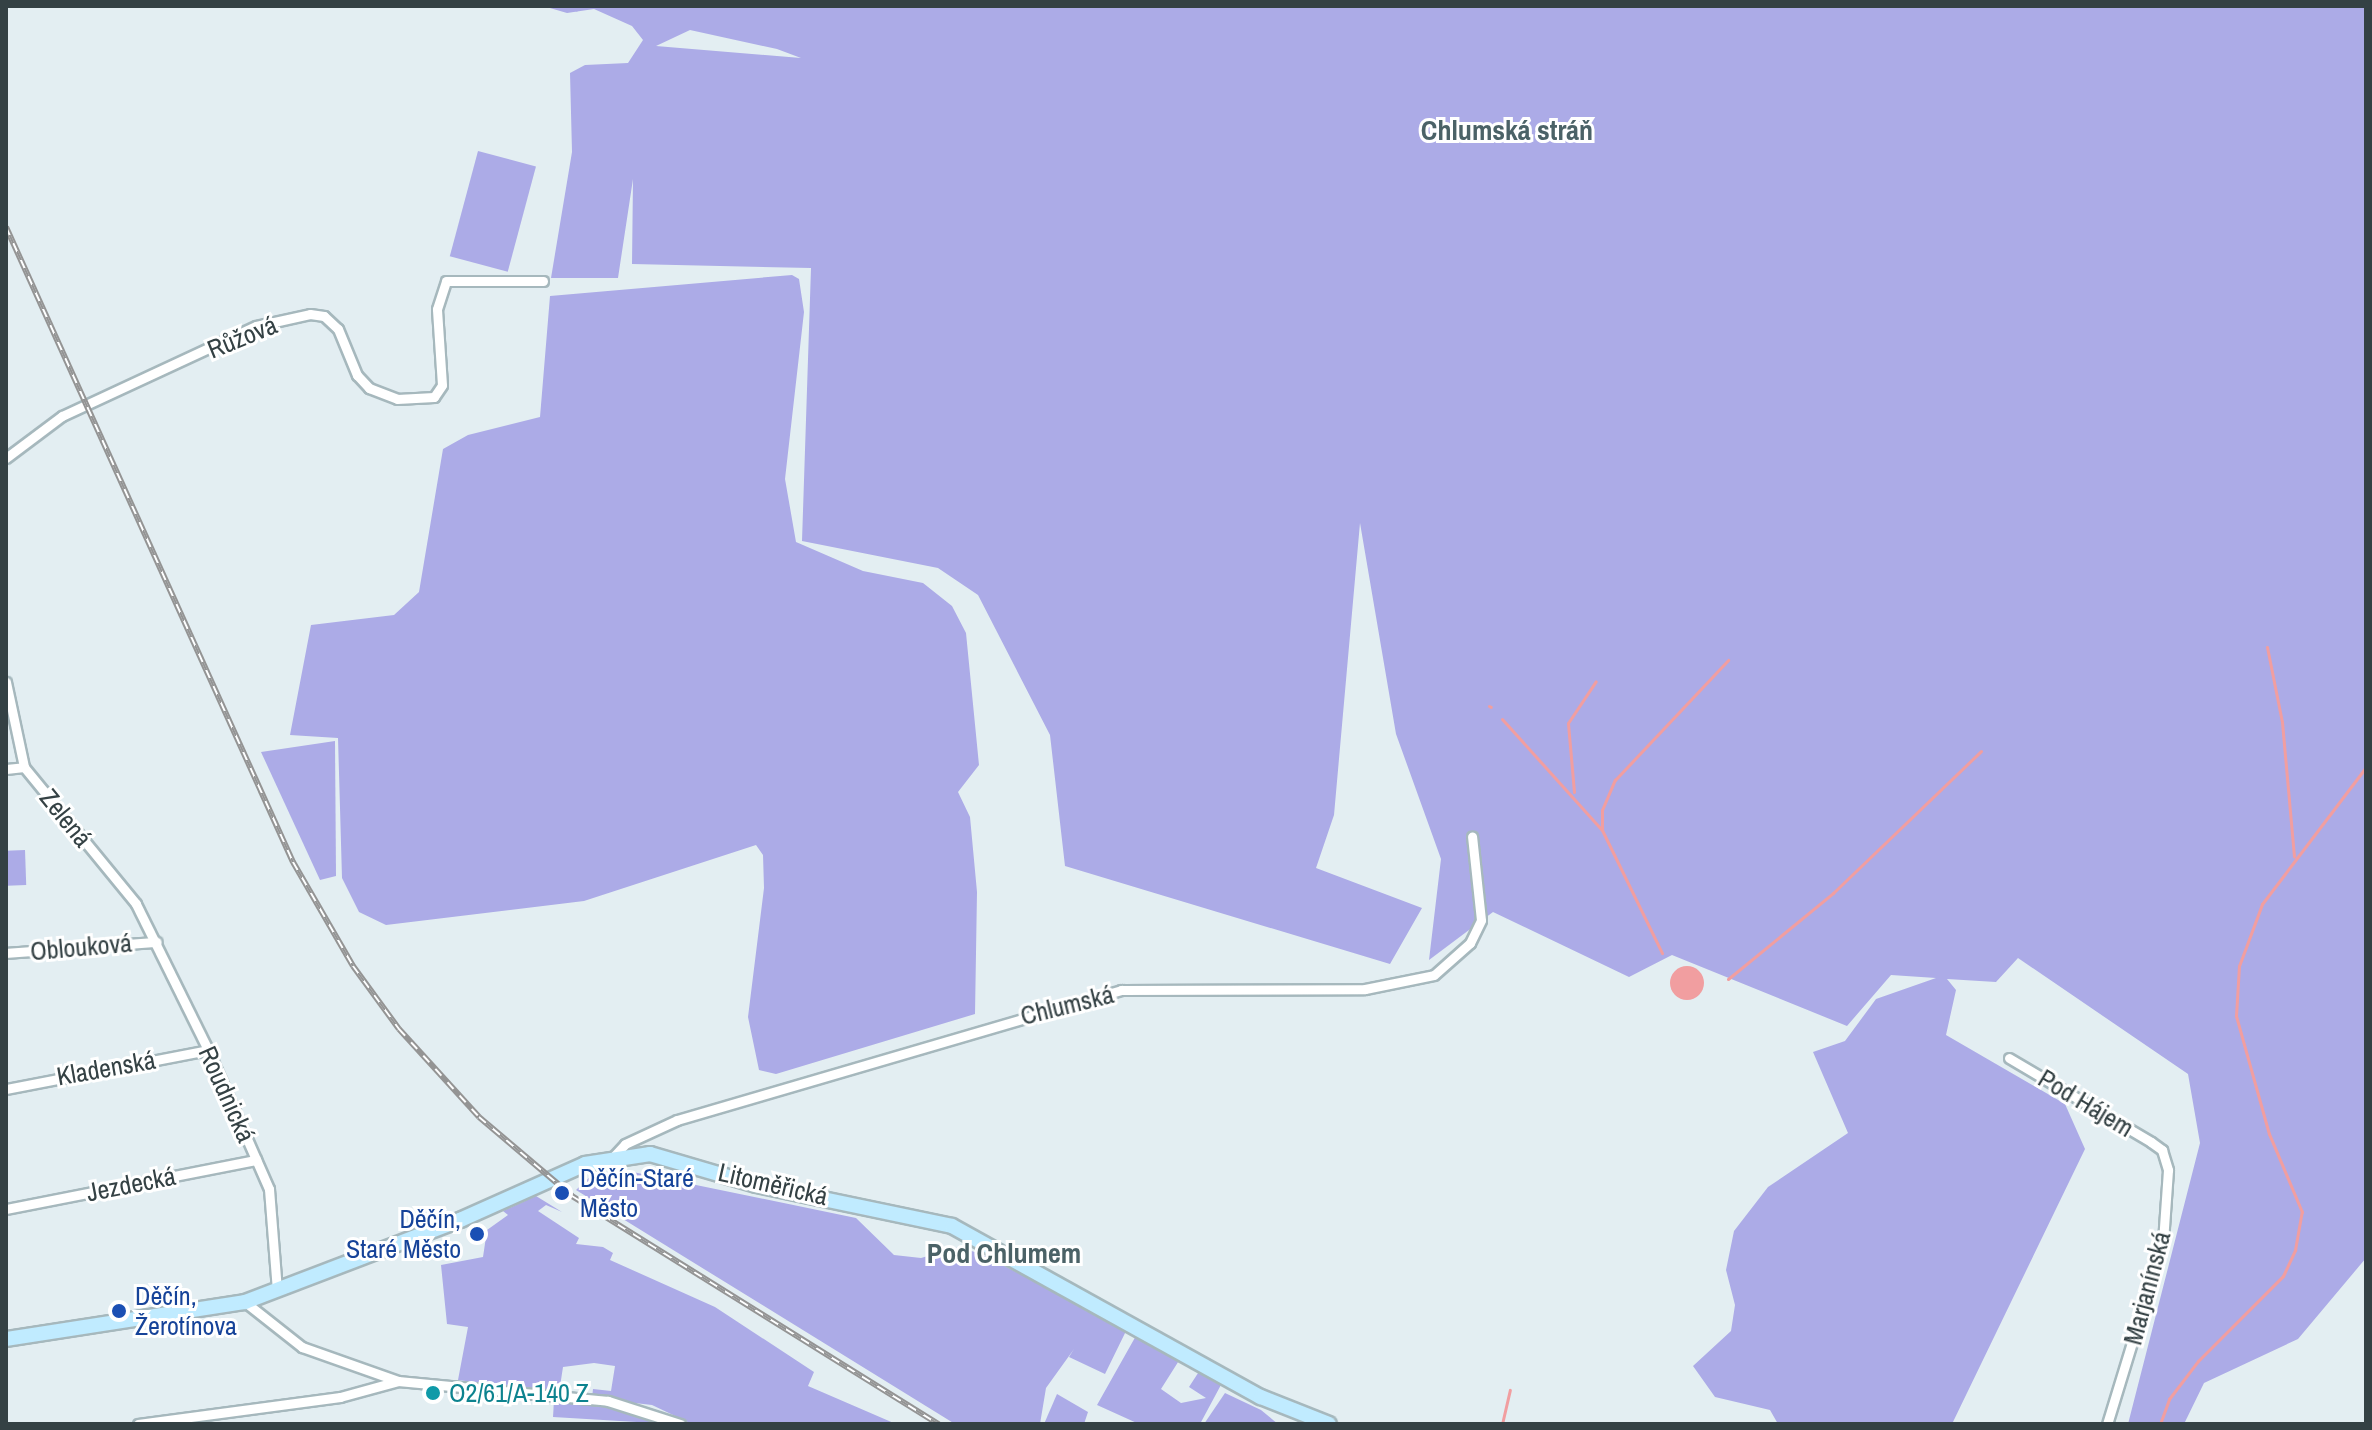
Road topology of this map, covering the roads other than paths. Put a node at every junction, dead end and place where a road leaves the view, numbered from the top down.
1 (543, 281) dead end
2 (6, 458) edge
3 (6, 682) edge
4 (24, 767) junction
5 (6, 769) edge
6 (1472, 836) dead end
7 (157, 942) junction
8 (6, 953) edge
9 (208, 1050) junction
10 (2009, 1058) dead end
11 (6, 1089) edge
12 (2162, 1150) joint
13 (614, 1156) junction
14 (256, 1160) junction
15 (6, 1209) edge
16 (277, 1290) junction
17 (245, 1302) junction
18 (6, 1339) edge
19 (398, 1381) junction
20 (138, 1424) edge
21 (680, 1424) edge
22 (1329, 1424) edge
23 (2107, 1424) edge

1 - 2 street, Růžová
3 - 4 street, Zelená
4 - 5 street
4 - 7 street, Zelená
6 - 13 street, Chlumská
7 - 8 street, Oblouková
7 - 9 street, Roudnická
9 - 11 street, Kladenská
9 - 14 street, Roudnická
10 - 12 street, Pod Hájem
12 - 23 street, Marjanínská
13 - 16 main road, Litoměřická
13 - 22 main road, Litoměřická
14 - 15 street, Jezdecká
14 - 16 street, Roudnická
16 - 17 main road, Litoměřická
17 - 18 main road, Litoměřická
17 - 19 street
19 - 20 street
19 - 21 street

